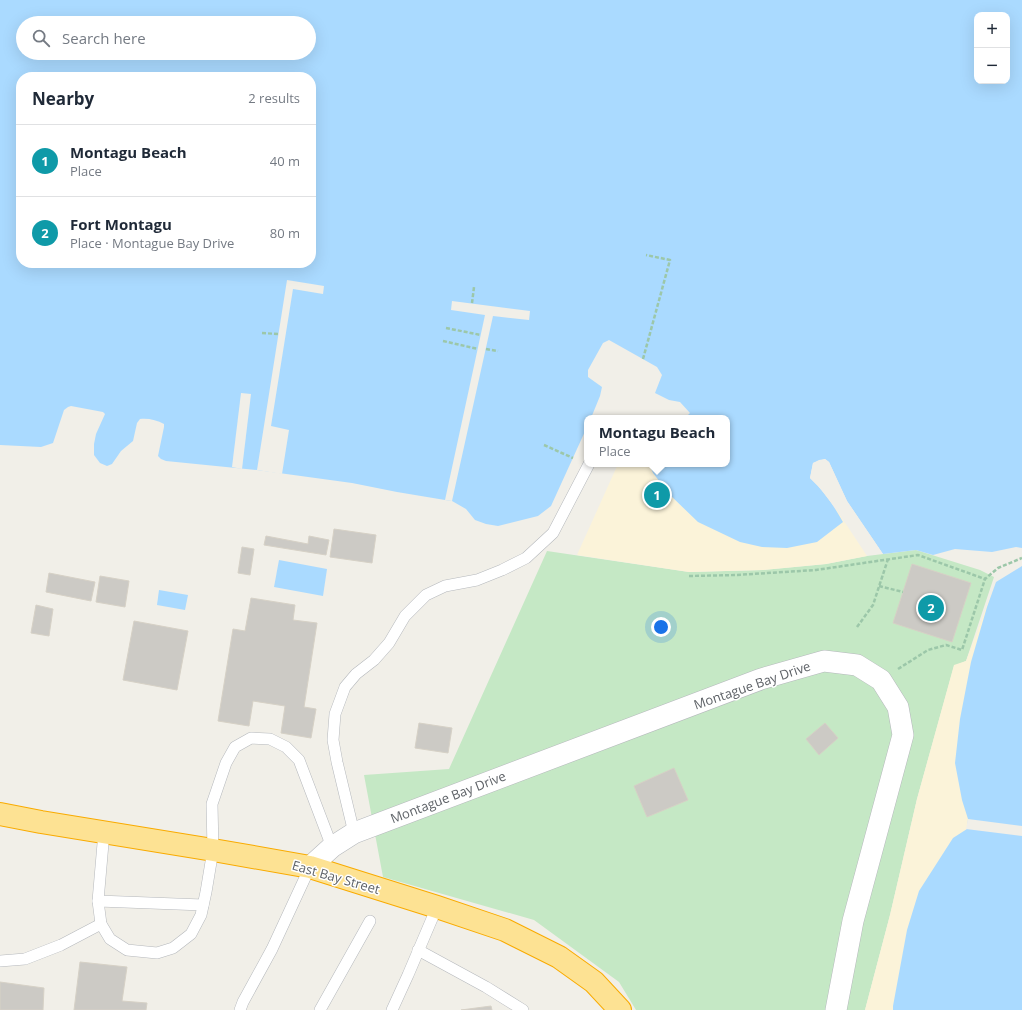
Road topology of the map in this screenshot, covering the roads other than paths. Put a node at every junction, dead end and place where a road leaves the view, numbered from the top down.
1 (587, 467) edge
2 (0, 814) edge
3 (104, 832) junction
4 (354, 833) junction
5 (332, 847) junction
6 (212, 850) junction
7 (310, 867) junction
8 (98, 901) junction
9 (203, 905) junction
10 (437, 907) junction
11 (370, 921) dead end
12 (101, 924) junction
13 (418, 950) junction
14 (0, 961) edge
15 (240, 1010) edge
16 (320, 1010) edge
17 (392, 1010) edge
18 (523, 1010) edge
19 (620, 1010) edge
20 (836, 1010) edge

1 - 4 lane
2 - 3 highway, East Bay Street
3 - 6 highway, East Bay Street
3 - 8 lane
4 - 5 street, Montague Bay Drive
4 - 20 street, Montague Bay Drive
5 - 6 lane
5 - 7 street, Montague Bay Drive
6 - 7 highway, East Bay Street
6 - 9 lane
7 - 10 highway, East Bay Street
7 - 15 lane
8 - 9 lane
8 - 12 lane
9 - 12 lane
10 - 13 lane
10 - 19 highway, East Bay Street
11 - 16 lane
12 - 14 lane
13 - 17 lane
13 - 18 lane

